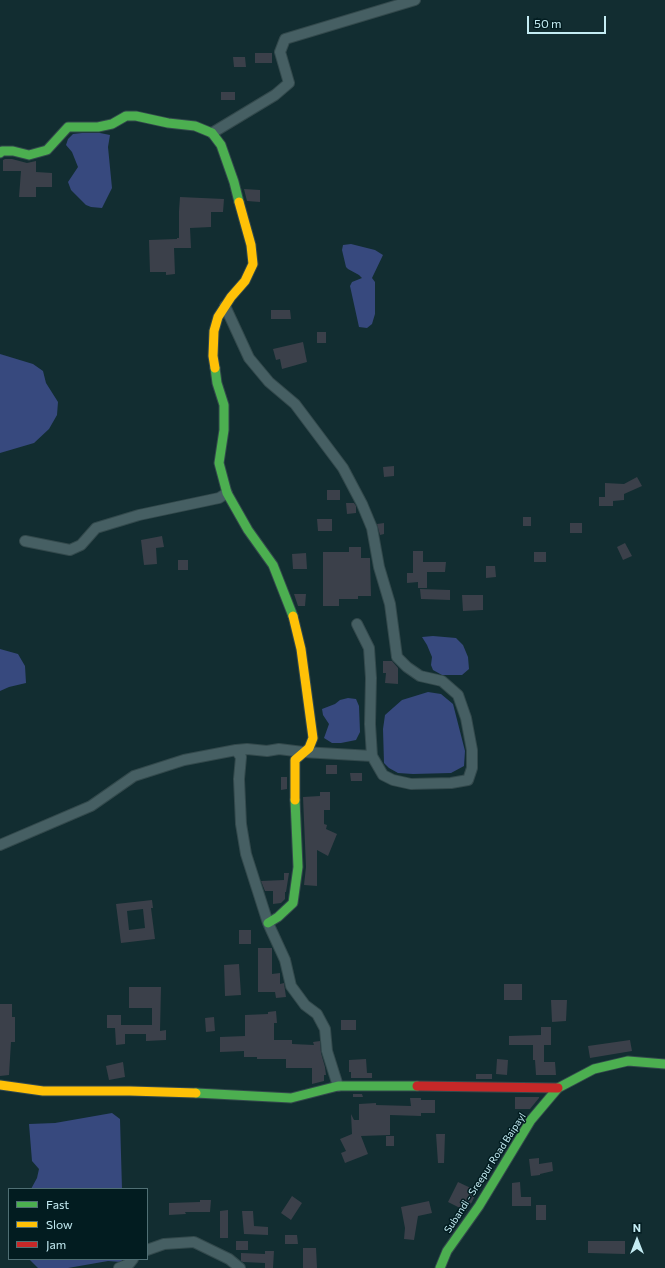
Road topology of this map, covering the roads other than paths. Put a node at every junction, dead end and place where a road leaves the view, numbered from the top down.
1 (415, 0) edge
2 (212, 133) junction
3 (0, 153) edge
4 (225, 306) junction
5 (227, 493) junction
6 (25, 541) dead end
7 (357, 624) dead end
8 (236, 750) junction
9 (303, 752) junction
10 (372, 756) junction
11 (0, 845) edge
12 (268, 923) junction
13 (665, 1064) edge
14 (0, 1085) edge
15 (338, 1086) junction
16 (558, 1088) junction
17 (148, 1250) edge
18 (132, 1260) edge
19 (120, 1268) edge
20 (240, 1268) edge
21 (440, 1268) edge

1 - 2 street
2 - 3 street
2 - 4 street
4 - 5 street
4 - 10 street
5 - 6 street
5 - 9 street
7 - 10 street
8 - 9 street
8 - 11 street
8 - 12 street
9 - 10 street
9 - 12 street
12 - 15 street
13 - 16 street, Subandi - Sreepur Road Baipayl
14 - 15 street
15 - 16 street
16 - 21 street, Subandi - Sreepur Road Baipayl
17 - 20 street
18 - 19 street

